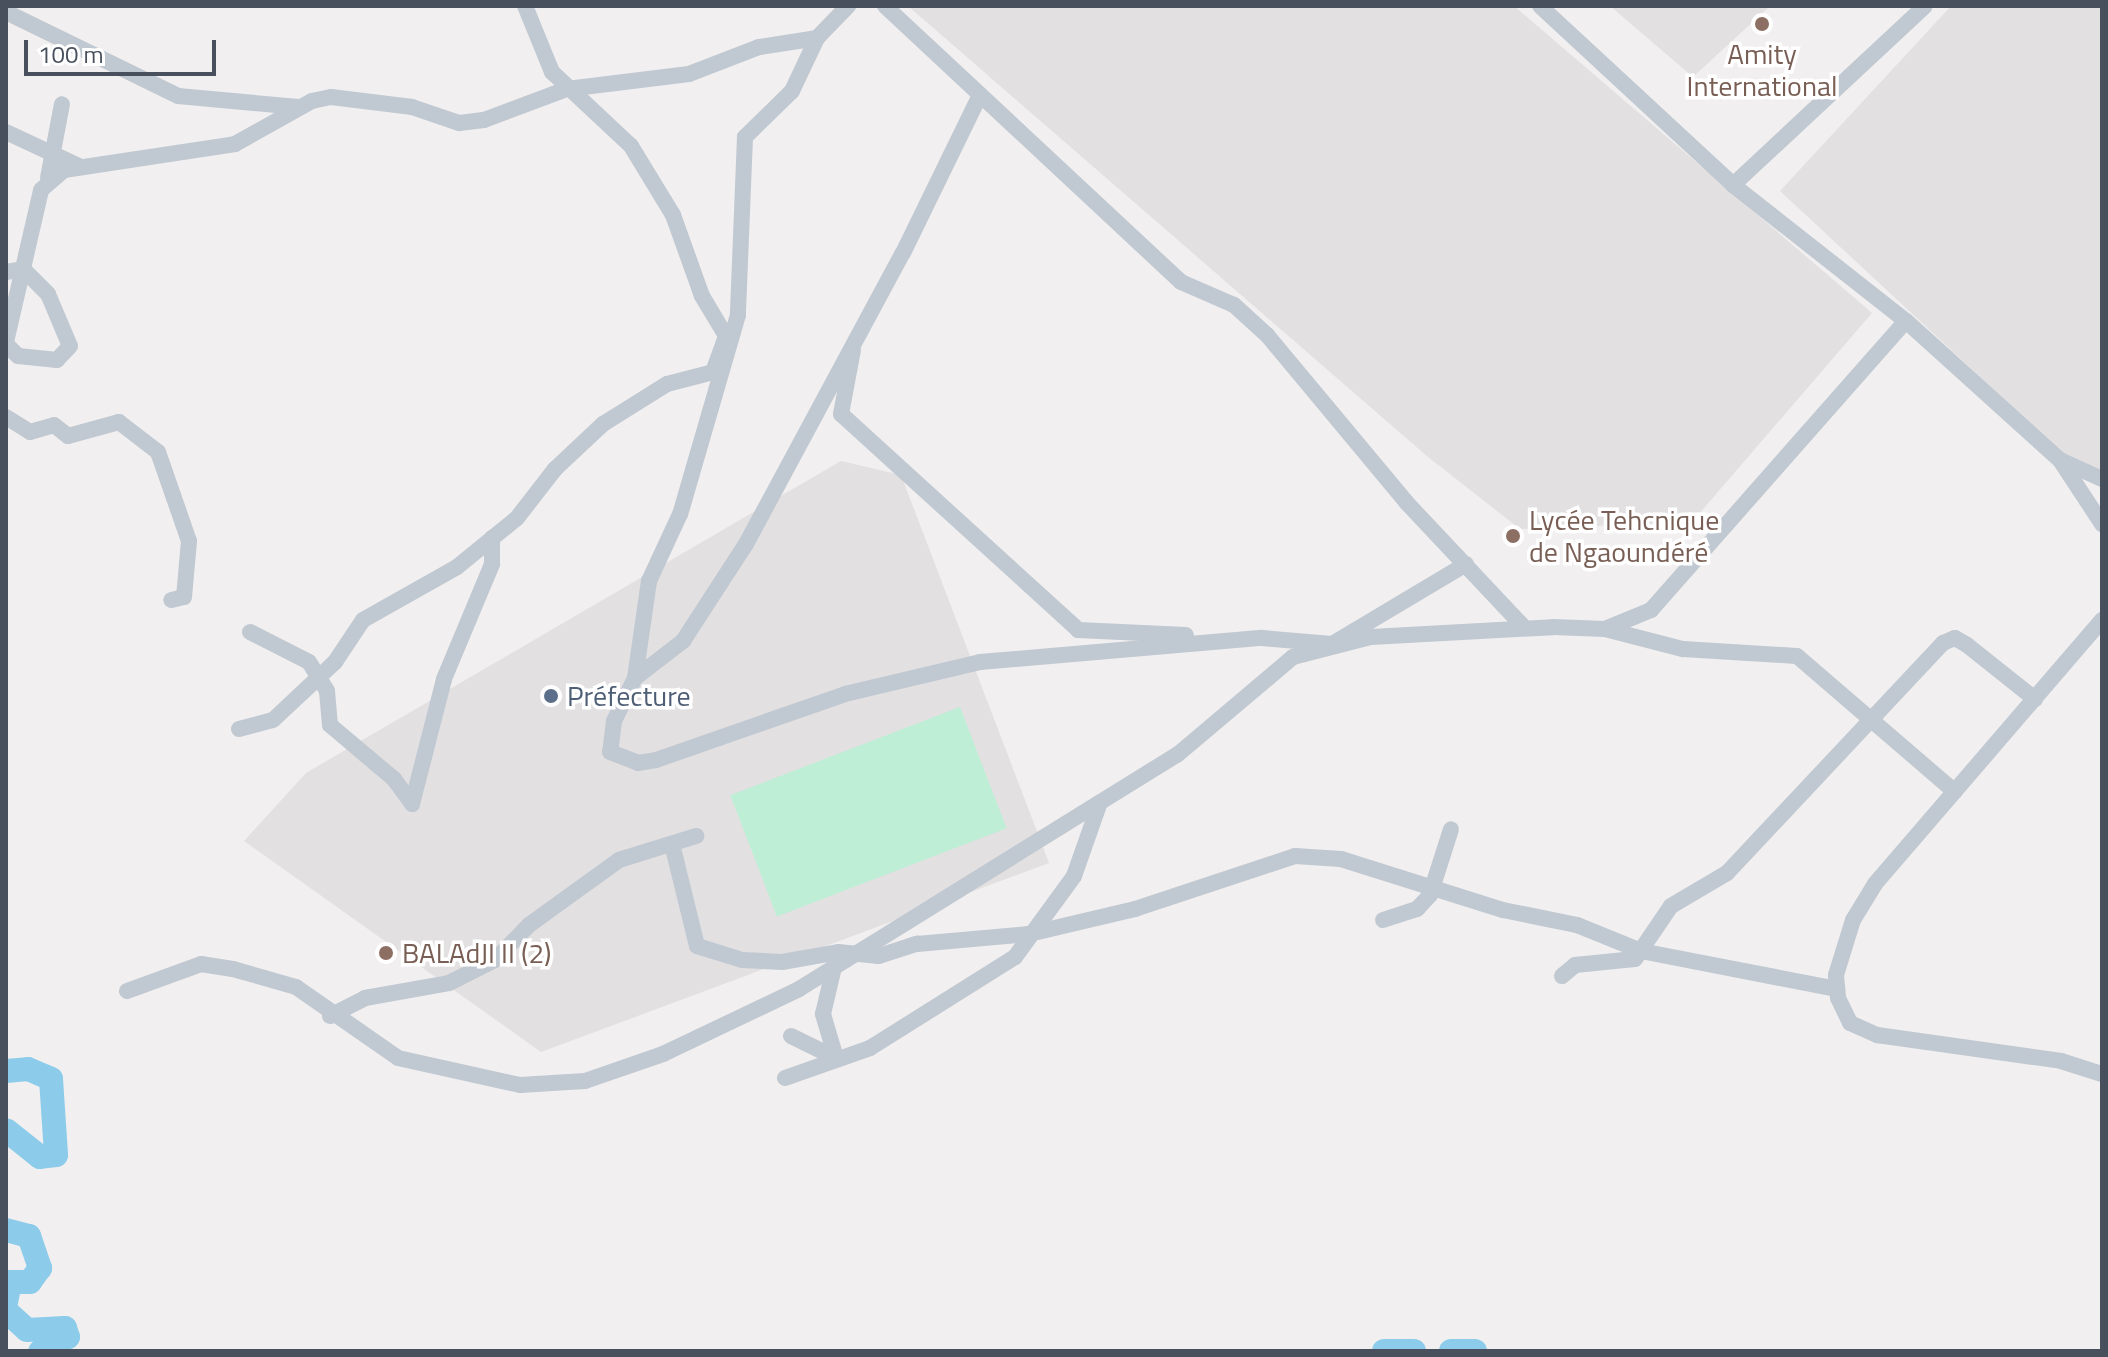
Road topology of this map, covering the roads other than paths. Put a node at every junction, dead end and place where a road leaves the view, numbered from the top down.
1 (525, 6) edge
2 (848, 6) edge
3 (885, 6) edge
4 (1540, 6) edge
5 (1925, 6) edge
6 (6, 12) edge
7 (817, 38) junction
8 (567, 89) junction
9 (980, 95) junction
10 (62, 104) dead end
11 (299, 107) junction
12 (6, 132) edge
13 (55, 152) junction
14 (79, 166) junction
15 (48, 178) junction
16 (1733, 185) junction
17 (14, 271) edge
18 (1906, 321) junction
19 (860, 325) junction
20 (6, 343) edge
21 (6, 417) edge
22 (2060, 460) junction
23 (2102, 479) edge
24 (2102, 524) edge
25 (492, 538) junction
26 (1466, 564) junction
27 (171, 600) dead end
28 (2102, 620) edge
29 (1524, 627) junction
30 (1605, 629) junction
31 (250, 632) dead end
32 (1262, 638) junction
33 (1332, 644) junction
34 (319, 676) junction
35 (635, 678) junction
36 (2035, 699) junction
37 (1871, 714) junction
38 (239, 729) dead end
39 (1955, 792) junction
40 (1100, 802) junction
41 (1451, 829) dead end
42 (696, 836) dead end
43 (672, 844) junction
44 (1432, 885) junction
45 (1383, 920) dead end
46 (1029, 934) junction
47 (1641, 951) junction
48 (857, 953) junction
49 (834, 967) junction
50 (1562, 976) dead end
51 (1837, 989) junction
52 (127, 991) dead end
53 (330, 1016) junction
54 (791, 1036) dead end
55 (836, 1058) junction
56 (2102, 1074) edge
57 (785, 1078) dead end

1 - 8 street
2 - 7 street
3 - 9 street
4 - 16 street
5 - 16 street
6 - 11 street
7 - 8 street
7 - 35 street
8 - 11 street
8 - 25 street
9 - 19 street
9 - 26 street
10 - 13 street
11 - 14 street
12 - 13 street
13 - 14 street
13 - 15 street
14 - 15 street
15 - 17 street
16 - 18 street
17 - 20 street
17 - 20 street
18 - 22 street
18 - 30 street
19 - 32 street
19 - 35 street
21 - 27 street
22 - 23 street
22 - 24 street
25 - 34 street
25 - 34 street
26 - 29 street
26 - 33 street
28 - 36 street
29 - 30 street
29 - 33 street
30 - 37 street
31 - 34 street
32 - 33 street
32 - 35 street
33 - 40 street
34 - 38 street
36 - 37 street
36 - 39 street
37 - 39 street
37 - 47 street
39 - 51 street
40 - 46 street
40 - 48 street
41 - 44 street
42 - 43 street
43 - 48 street
43 - 53 street
44 - 45 street
44 - 46 street
44 - 47 street
46 - 48 street
46 - 55 street
47 - 50 street
47 - 51 street
48 - 49 street
49 - 53 street
49 - 55 street
51 - 56 street
52 - 53 street
54 - 55 street
55 - 57 street

